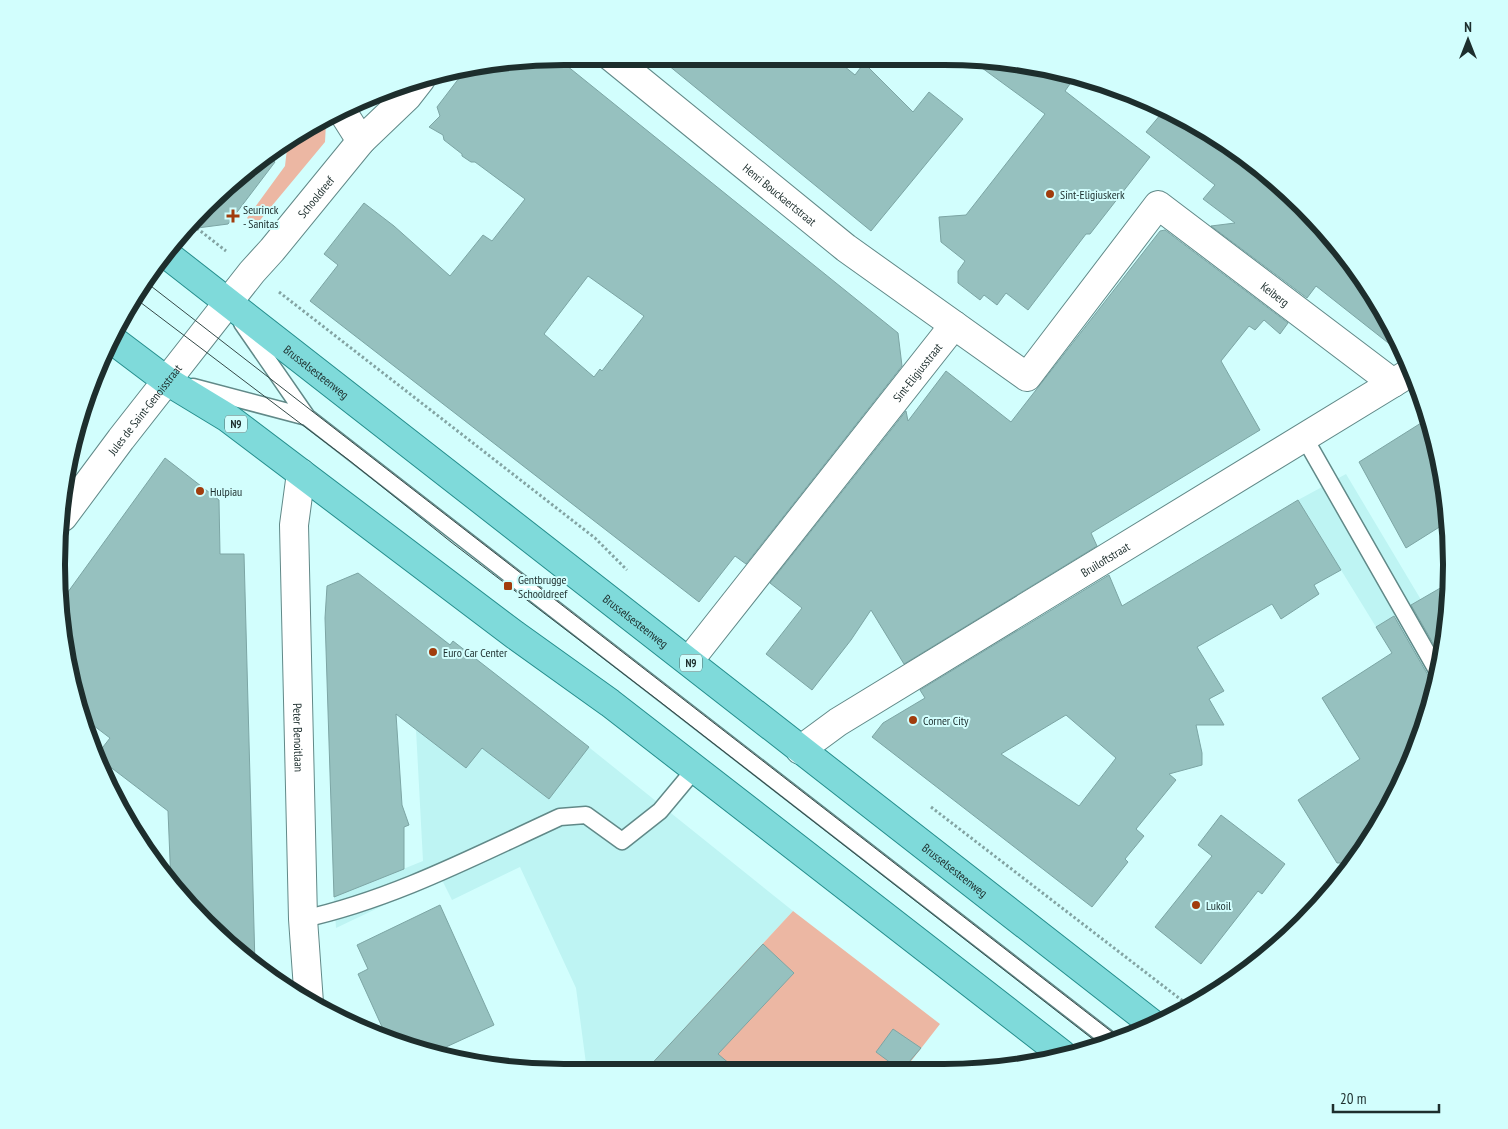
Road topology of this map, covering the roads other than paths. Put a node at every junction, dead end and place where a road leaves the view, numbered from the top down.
1 (621, 65) edge
2 (413, 89) edge
3 (345, 116) edge
4 (361, 141) junction
5 (170, 257) edge
6 (228, 302) junction
7 (954, 325) junction
8 (117, 343) edge
9 (1402, 377) edge
10 (167, 381) junction
11 (307, 418) junction
12 (1304, 437) junction
13 (301, 473) junction
14 (68, 510) edge
15 (689, 661) junction
16 (1433, 663) edge
17 (800, 750) junction
18 (695, 769) junction
19 (304, 919) junction
20 (307, 992) edge
21 (1148, 1020) edge
22 (1105, 1037) edge
23 (1057, 1050) edge

1 - 7 street, Henri Bouckaertstraat
2 - 4 street, Schooldreef
3 - 4 street
4 - 6 street, Schooldreef
5 - 6 main road, Brusselsesteenweg / N9
6 - 10 street, Jules de Saint-Genoisstraat
6 - 11 lane
6 - 15 main road, Brusselsesteenweg / N9
7 - 9 street, Keiberg
7 - 15 street, Sint-Eligiusstraat
8 - 10 main road, N9
9 - 12 street, Bruiloftstraat
10 - 11 lane
10 - 13 main road, N9
10 - 14 street, Jules de Saint-Genoisstraat
11 - 22 lane
12 - 16 lane
12 - 17 street, Bruiloftstraat
13 - 18 main road, N9
13 - 19 street, Peter Benoitlaan
15 - 17 main road, Brusselsesteenweg / N9
17 - 21 main road, Brusselsesteenweg / N9
18 - 19 lane
18 - 23 main road, N9
19 - 20 street, Peter Benoitlaan

